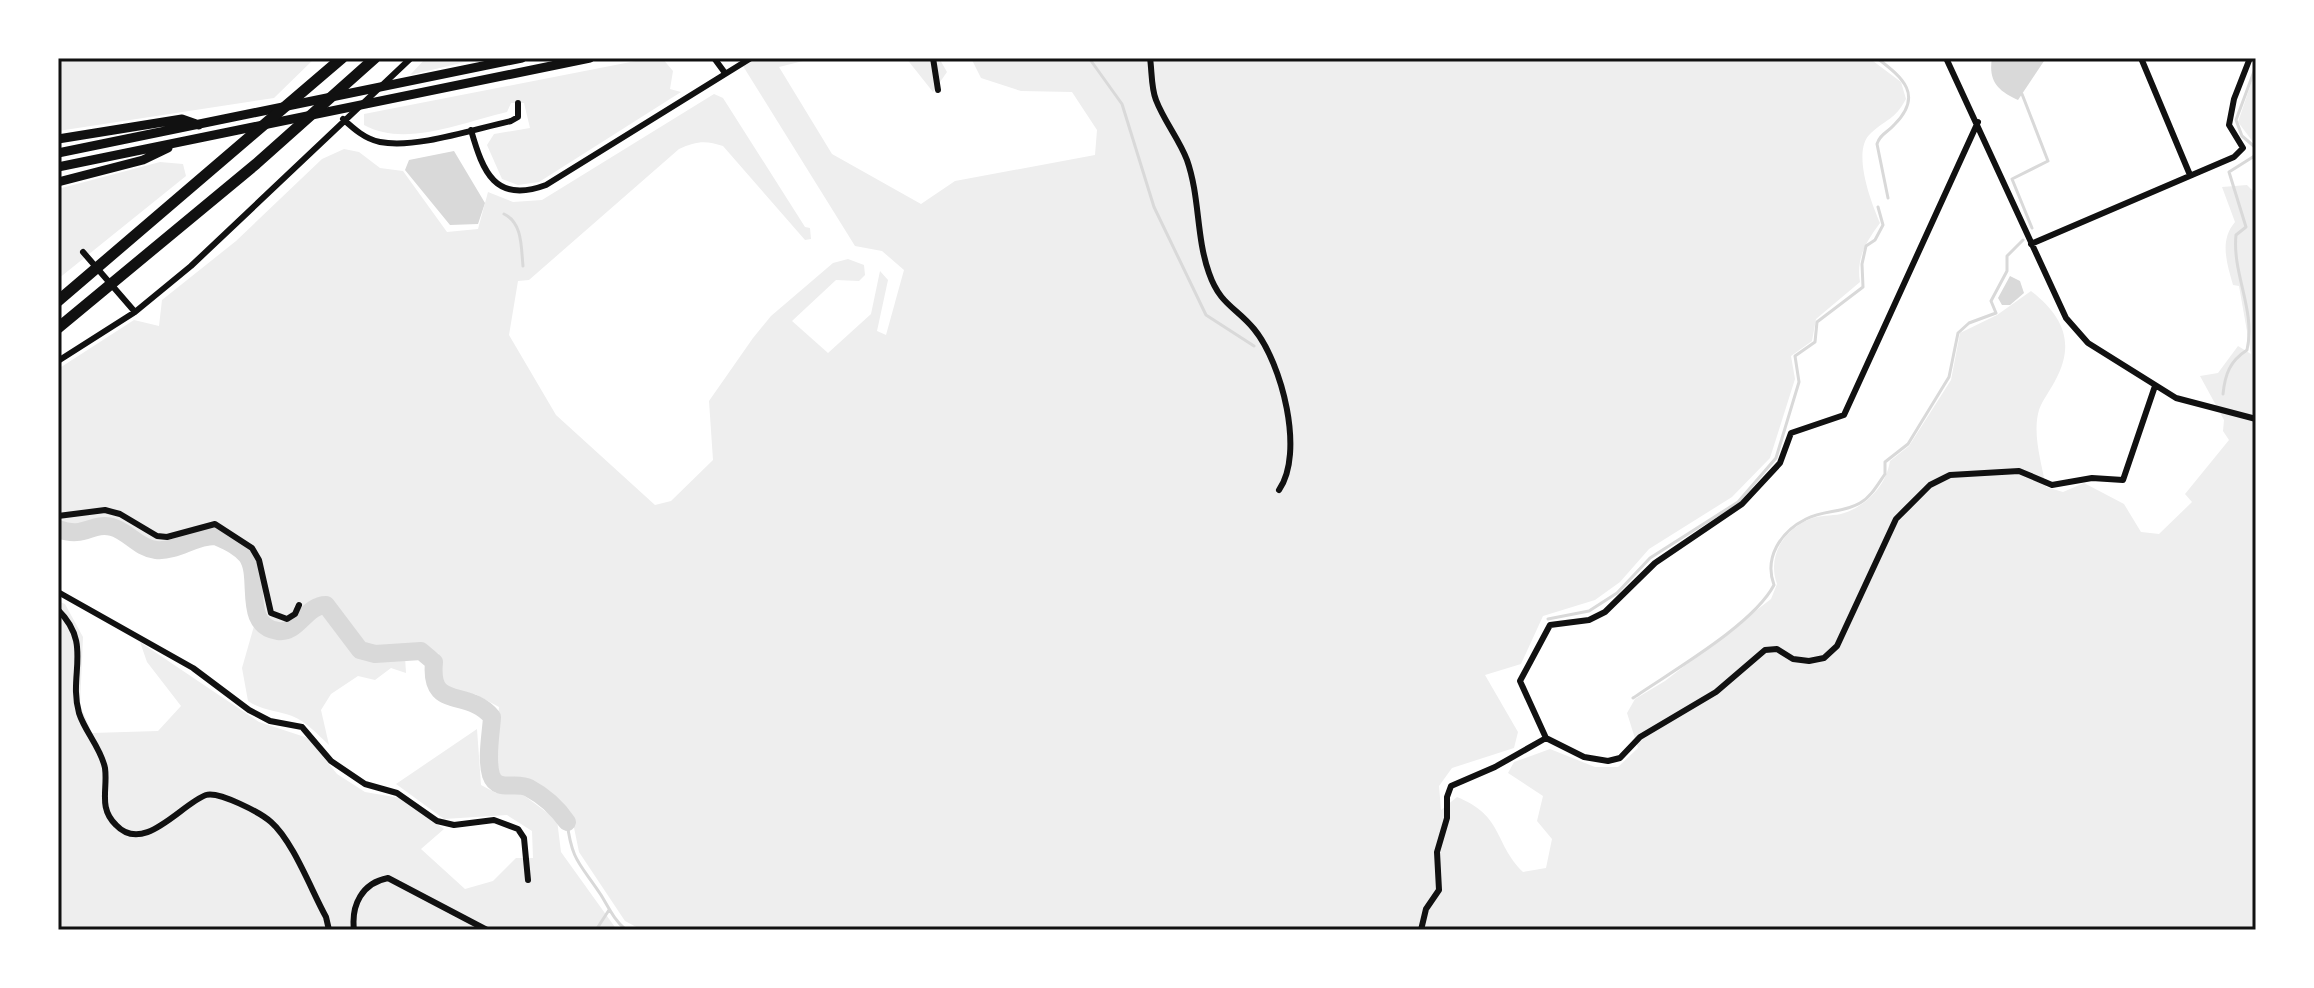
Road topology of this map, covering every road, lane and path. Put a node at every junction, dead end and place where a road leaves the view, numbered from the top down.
1 (340, 58) edge
2 (375, 58) edge
3 (411, 58) edge
4 (522, 58) edge
5 (590, 58) edge
6 (714, 58) edge
7 (751, 58) edge
8 (933, 58) edge
9 (1150, 58) edge
10 (1946, 58) edge
11 (2141, 58) edge
12 (2250, 58) edge
13 (725, 73) junction
14 (938, 90) dead end
15 (518, 103) dead end
16 (343, 119) junction
17 (1978, 122) junction
18 (199, 125) junction
19 (471, 130) junction
20 (58, 139) edge
21 (182, 142) junction
22 (58, 153) edge
23 (58, 167) edge
24 (2190, 175) junction
25 (58, 182) edge
26 (2031, 244) junction
27 (83, 252) dead end
28 (58, 301) edge
29 (135, 312) junction
30 (58, 328) edge
31 (58, 361) edge
32 (2155, 386) junction
33 (2256, 419) edge
34 (1279, 490) dead end
35 (58, 516) edge
36 (58, 592) edge
37 (299, 605) dead end
38 (58, 610) edge
39 (1546, 738) junction
40 (528, 880) dead end
41 (329, 930) edge
42 (354, 930) edge
43 (487, 930) edge
44 (1421, 930) edge

1 - 28 highway
2 - 30 highway
3 - 16 street
4 - 18 main road
5 - 21 main road
6 - 13 street
7 - 13 street
8 - 14 street
9 - 34 street
10 - 17 street
11 - 24 street
12 - 24 street
13 - 19 street
15 - 19 street
16 - 19 street
16 - 29 street
17 - 26 street
17 - 39 street
18 - 20 main road
18 - 22 main road
21 - 23 main road
21 - 25 main road
24 - 26 street
26 - 32 street
27 - 29 street
29 - 31 street
32 - 33 street
32 - 39 street
35 - 37 street
36 - 40 street
38 - 41 street
39 - 44 street
42 - 43 street

